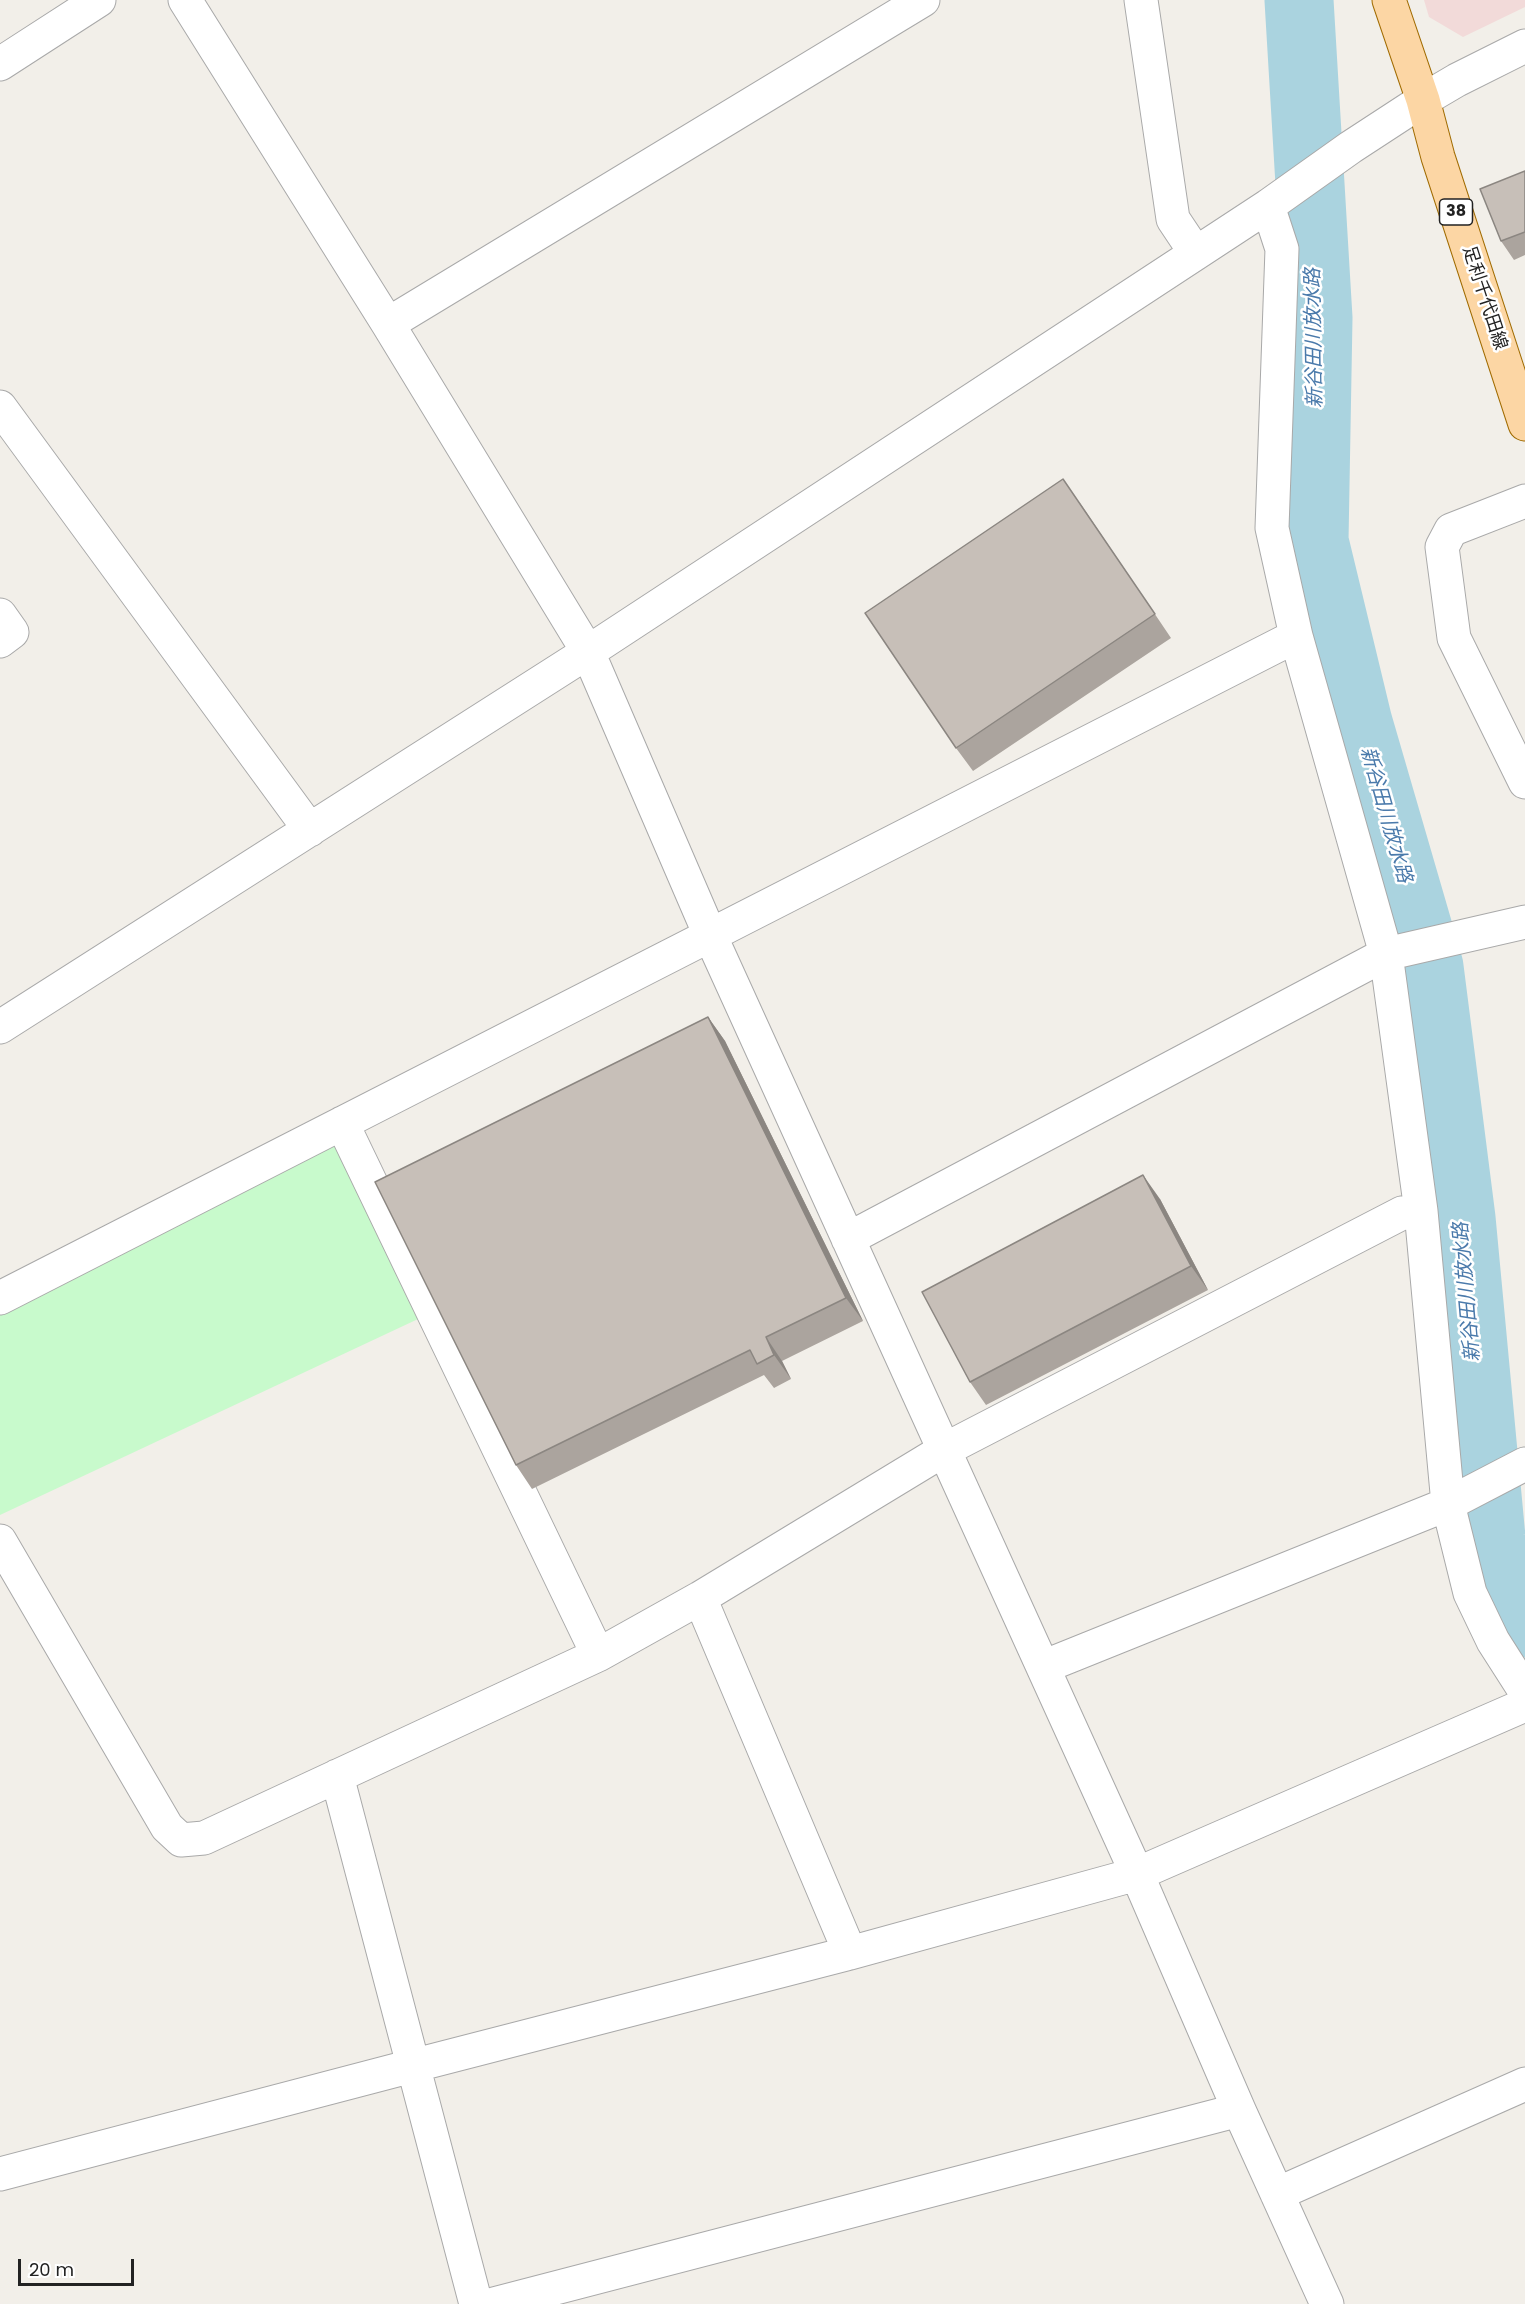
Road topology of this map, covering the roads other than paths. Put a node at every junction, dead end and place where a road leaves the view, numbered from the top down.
1 (99, 0) edge
2 (185, 0) edge
3 (923, 0) edge
4 (1141, 0) edge
5 (1389, 0) edge
6 (1525, 46) edge
7 (0, 64) edge
8 (1423, 100) junction
9 (1279, 198) junction
10 (1195, 252) junction
11 (388, 324) junction
12 (1, 410) edge
13 (1525, 424) edge
14 (1525, 501) edge
15 (0, 615) edge
16 (1296, 636) junction
17 (0, 641) edge
18 (588, 652) junction
19 (1525, 782) edge
20 (309, 830) junction
21 (1525, 922) edge
22 (710, 935) junction
23 (1392, 952) junction
24 (0, 1027) edge
25 (342, 1123) junction
26 (1421, 1211) junction
27 (848, 1239) junction
28 (0, 1298) edge
29 (944, 1450) junction
30 (1525, 1464) edge
31 (1448, 1503) junction
32 (3, 1554) edge
33 (700, 1598) junction
34 (598, 1655) junction
35 (1043, 1667) junction
36 (1525, 1691) edge
37 (1525, 1705) edge
38 (337, 1776) junction
39 (1137, 1874) junction
40 (850, 1953) junction
41 (412, 2066) junction
42 (1525, 2084) edge
43 (1239, 2110) junction
44 (0, 2175) edge
45 (1277, 2194) junction
46 (476, 2304) edge
47 (494, 2304) edge
48 (1327, 2304) edge

1 - 7 street
2 - 11 street
3 - 11 street
4 - 10 street
5 - 8 main road, 足利千代田線 / 38
6 - 8 street
8 - 9 street
8 - 13 main road, 足利千代田線 / 38
9 - 10 street
9 - 16 street
10 - 18 street
11 - 18 street
12 - 20 street
14 - 19 street
15 - 17 street
16 - 22 street
16 - 23 street
18 - 20 street
18 - 22 street
20 - 24 street
21 - 23 street
22 - 25 street
22 - 27 street
23 - 26 street
23 - 27 street
25 - 28 street
25 - 34 street
26 - 29 street
26 - 31 street
27 - 29 street
29 - 33 street
29 - 35 street
30 - 31 street
31 - 35 street
31 - 36 street
32 - 38 street
33 - 34 street
33 - 40 street
34 - 38 street
35 - 39 street
37 - 39 street
38 - 41 street
39 - 40 street
39 - 43 street
40 - 41 street
41 - 44 street
41 - 46 street
42 - 45 street
43 - 45 street
43 - 47 street
45 - 48 street

